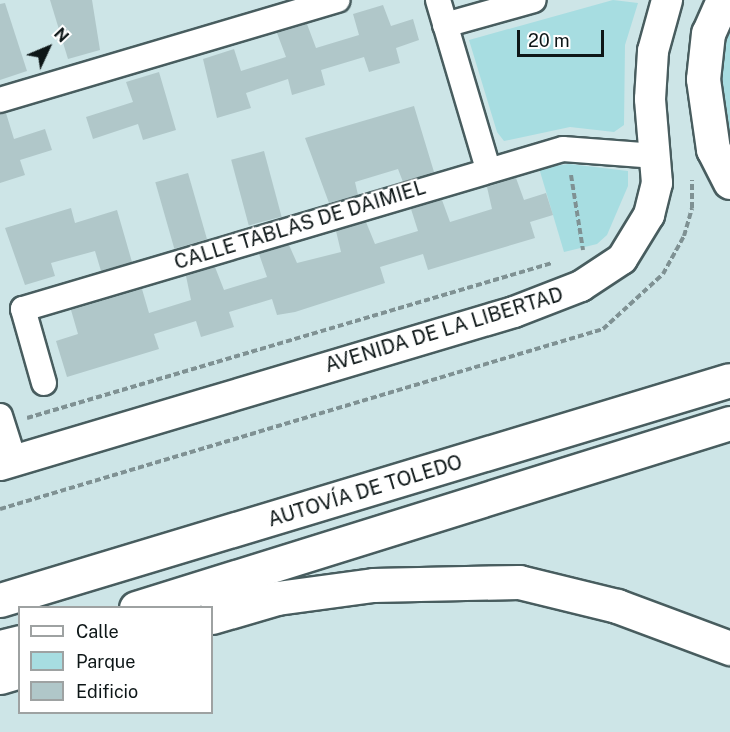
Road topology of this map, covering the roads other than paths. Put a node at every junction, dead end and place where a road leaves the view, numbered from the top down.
1 (337, 0) edge
2 (438, 0) edge
3 (534, 0) edge
4 (666, 0) edge
5 (723, 0) edge
6 (445, 25) junction
7 (0, 100) edge
8 (656, 156) junction
9 (488, 169) junction
10 (730, 182) edge
11 (730, 380) edge
12 (44, 383) dead end
13 (1, 420) edge
14 (730, 423) edge
15 (7, 463) edge
16 (0, 600) edge
17 (142, 606) edge
18 (213, 617) edge
19 (18, 642) edge
20 (0, 647) edge
21 (730, 648) edge
22 (18, 672) edge
23 (0, 677) edge

1 - 7 street
2 - 6 street
3 - 6 street
4 - 8 street, AVENIDA DE LA LIBERTAD
5 - 10 highway
6 - 9 street
8 - 9 street, CALLE TABLAS DE DAIMIEL
8 - 15 street, AVENIDA DE LA LIBERTAD
9 - 12 street, CALLE TABLAS DE DAIMIEL
11 - 16 highway, AUTOVÍA DE TOLEDO
13 - 15 street
14 - 17 highway
18 - 21 highway
19 - 20 highway
22 - 23 highway

